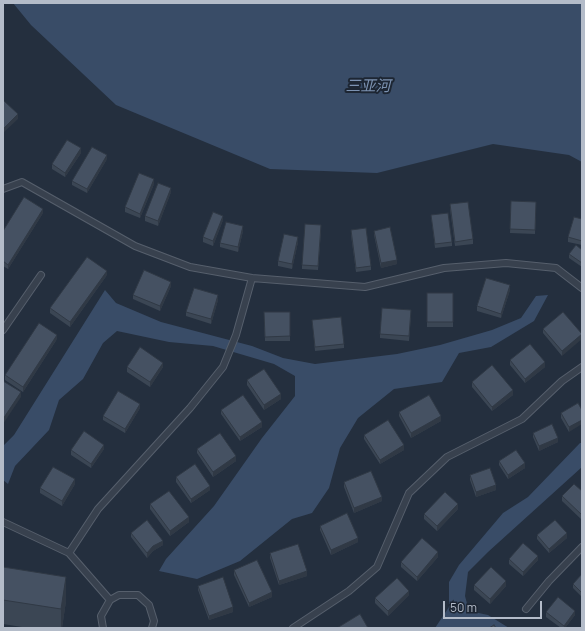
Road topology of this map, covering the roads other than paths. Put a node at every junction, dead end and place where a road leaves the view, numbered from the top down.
1 (3, 189) edge
2 (41, 275) dead end
3 (252, 278) junction
4 (582, 288) edge
5 (3, 330) edge
6 (582, 367) edge
7 (3, 522) edge
8 (582, 547) edge
9 (69, 552) junction
10 (110, 600) junction
11 (526, 609) dead end
12 (103, 628) edge
13 (152, 628) edge
14 (293, 628) edge

1 - 3 lane
2 - 5 lane
3 - 4 lane
3 - 9 lane
6 - 14 lane
7 - 9 lane
8 - 11 lane
9 - 10 lane
10 - 12 lane
10 - 13 lane

